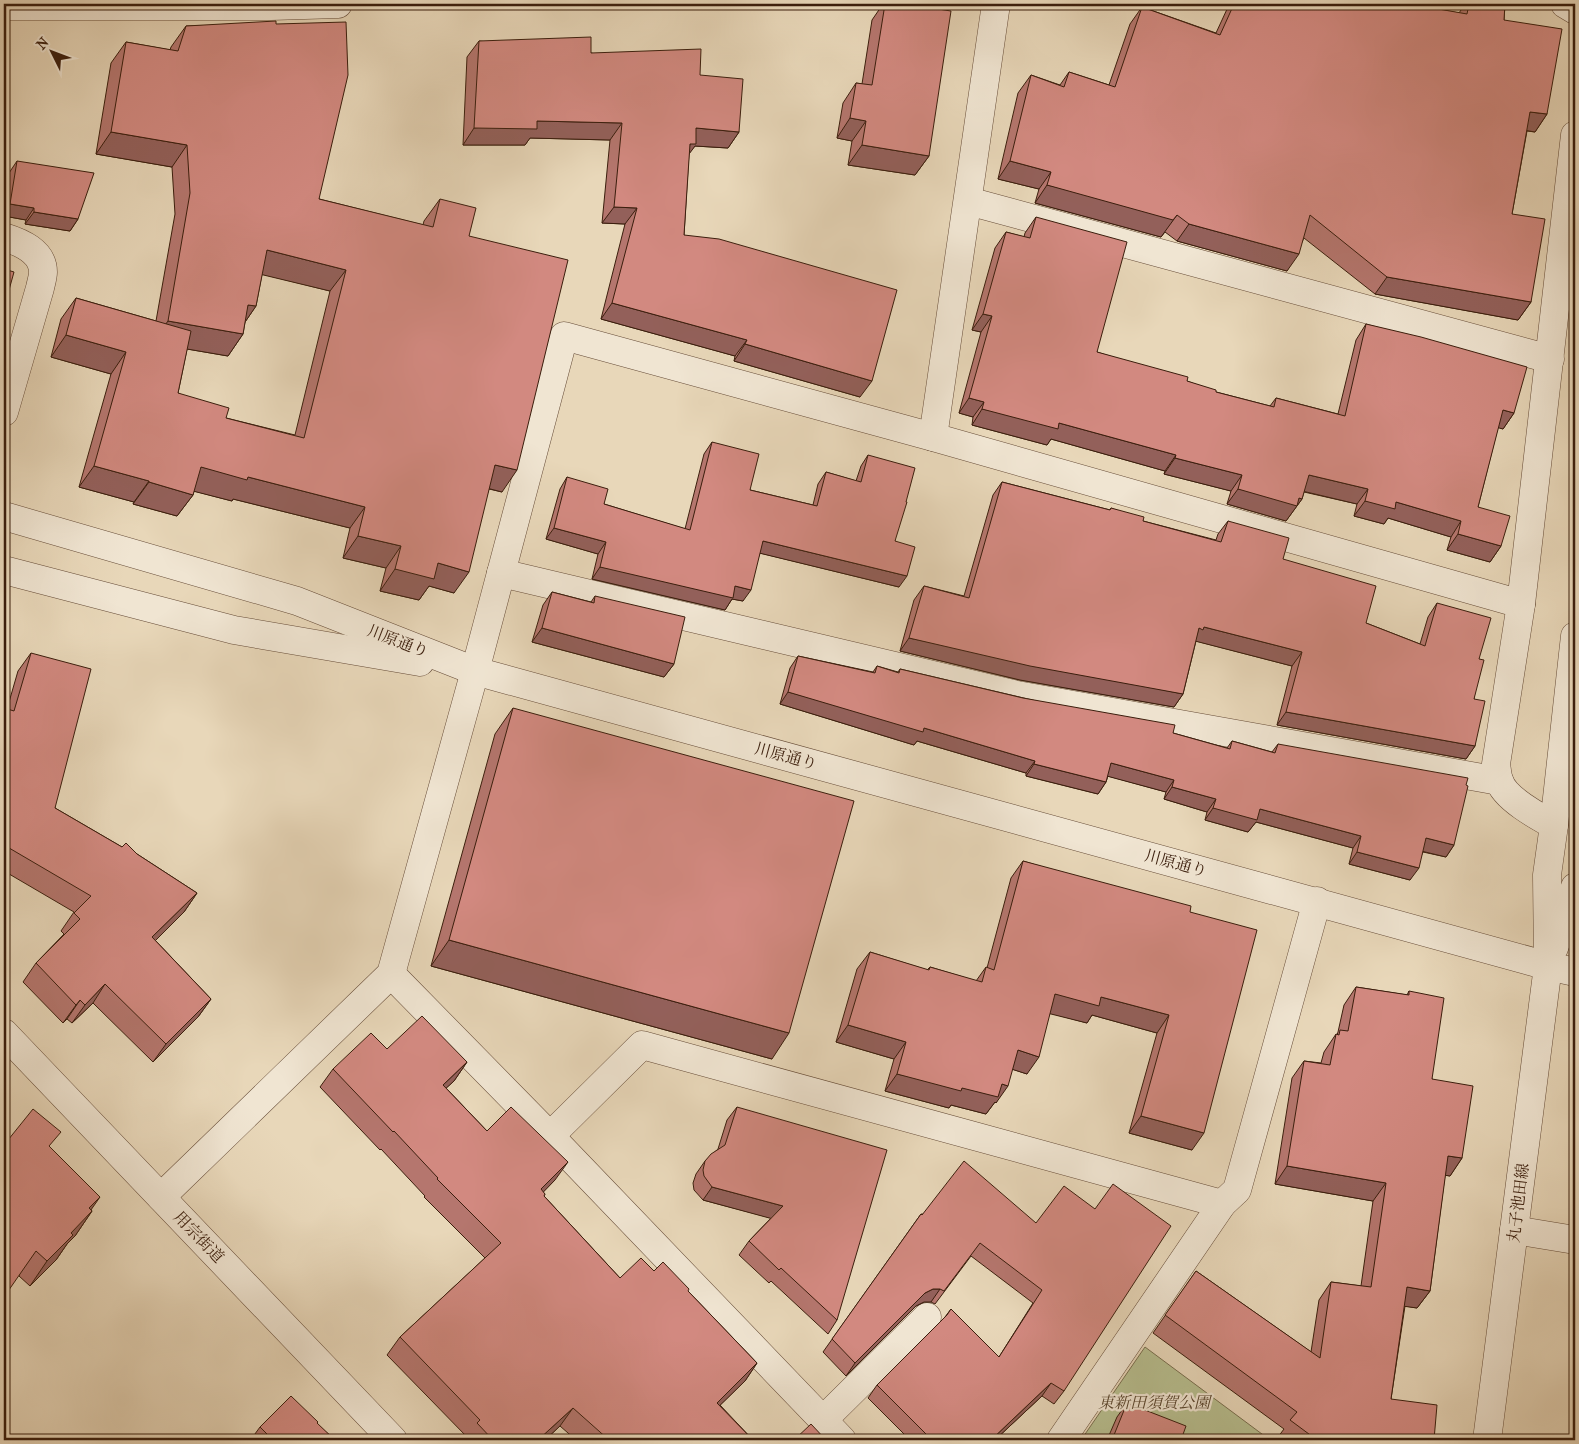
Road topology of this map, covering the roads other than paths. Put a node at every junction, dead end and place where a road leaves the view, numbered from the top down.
1 (338, 4) edge
2 (996, 4) edge
3 (1565, 4) edge
4 (4, 6) edge
5 (1575, 10) edge
6 (1575, 135) edge
7 (968, 201) junction
8 (4, 237) edge
9 (1550, 359) junction
10 (4, 412) edge
11 (932, 437) junction
12 (4, 516) edge
13 (4, 570) edge
14 (501, 573) junction
15 (1521, 604) junction
16 (1575, 636) edge
17 (476, 671) junction
18 (1499, 781) junction
19 (1554, 826) junction
20 (1575, 888) edge
21 (1317, 902) junction
22 (1548, 966) junction
23 (1575, 972) edge
24 (391, 974) junction
25 (4, 1033) edge
26 (550, 1136) junction
27 (160, 1197) junction
28 (1222, 1204) junction
29 (1514, 1230) junction
30 (1575, 1240) edge
31 (927, 1317) dead end
32 (822, 1420) junction
33 (393, 1440) edge
34 (842, 1440) edge
35 (1061, 1440) edge
36 (1488, 1440) edge

1 - 4 street
2 - 7 street
3 - 5 street
6 - 9 street
7 - 9 street
7 - 11 street
8 - 10 street
9 - 15 street
11 - 14 street
11 - 15 street
12 - 17 street, 川原通り
13 - 17 street
14 - 17 street
14 - 18 street
15 - 18 street
16 - 19 street, 丸子池田線
17 - 21 street, 川原通り
17 - 24 street
18 - 19 street
19 - 22 street, 丸子池田線
20 - 22 street, 丸子池田線
21 - 22 street, 川原通り
21 - 28 street
22 - 23 street, 川原通り
22 - 29 street, 丸子池田線
24 - 26 street
24 - 27 street
25 - 27 street, 用宗街道
26 - 28 street
26 - 32 street
27 - 33 street, 用宗街道
28 - 35 street
29 - 30 street
29 - 36 street, 丸子池田線
31 - 32 street
32 - 34 street

